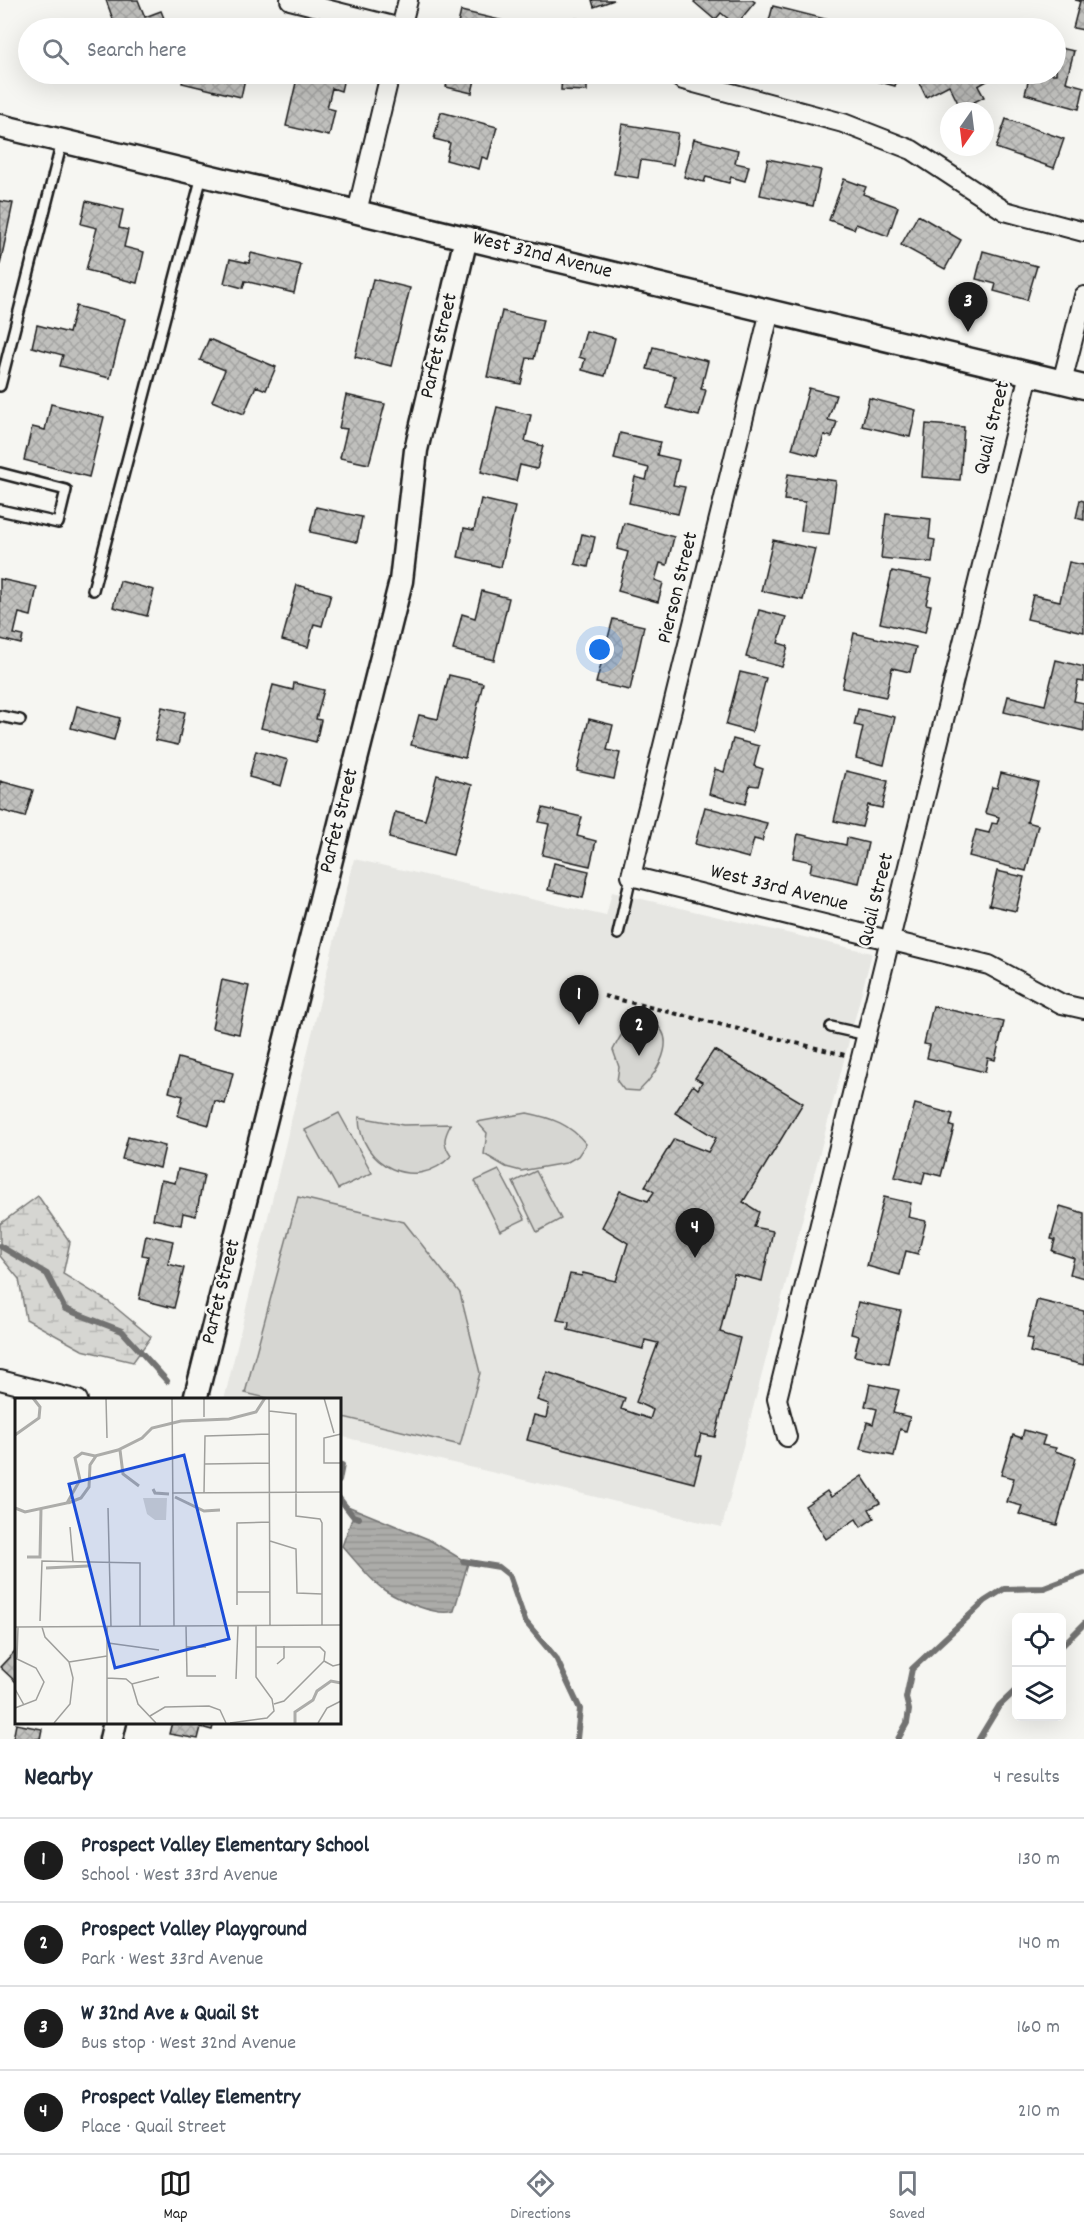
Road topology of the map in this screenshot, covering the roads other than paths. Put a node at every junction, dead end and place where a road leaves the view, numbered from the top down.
1 (290, 0) edge
2 (408, 0) edge
3 (361, 18) edge
4 (404, 18) edge
5 (388, 84) edge
6 (698, 84) edge
7 (0, 126) edge
8 (62, 141) junction
9 (203, 174) junction
10 (357, 212) junction
11 (1084, 232) edge
12 (466, 238) junction
13 (1084, 296) edge
14 (770, 311) junction
15 (1029, 374) junction
16 (1062, 382) junction
17 (0, 387) edge
18 (1084, 387) edge
19 (0, 473) edge
20 (0, 510) edge
21 (93, 590) dead end
22 (0, 716) edge
23 (20, 720) dead end
24 (631, 876) junction
25 (618, 934) dead end
26 (890, 940) junction
27 (1084, 1009) edge
28 (831, 1027) dead end
29 (867, 1035) junction
30 (0, 1380) edge
31 (70, 1398) edge
32 (196, 1398) edge
33 (787, 1437) dead end
34 (115, 1724) edge
35 (111, 1739) edge

1 - 3 street
2 - 4 street
5 - 10 street
6 - 11 street
7 - 8 street, West 32nd Avenue
8 - 9 street, West 32nd Avenue
8 - 17 lane
9 - 10 street, West 32nd Avenue
9 - 21 lane
10 - 12 street, West 32nd Avenue
12 - 14 street, West 32nd Avenue
12 - 32 street, Parfet Street
13 - 16 street
14 - 15 street, West 32nd Avenue
14 - 24 street, Pierson Street
15 - 16 street, West 32nd Avenue
15 - 26 street, Quail Street
16 - 18 street, West 32nd Avenue
19 - 20 lane
22 - 23 lane
24 - 25 lane
24 - 26 street, West 33rd Avenue
26 - 27 street, West 33rd Avenue
26 - 29 street, Quail Street
28 - 29 lane
29 - 33 street, Quail Street
30 - 31 street
34 - 35 street

